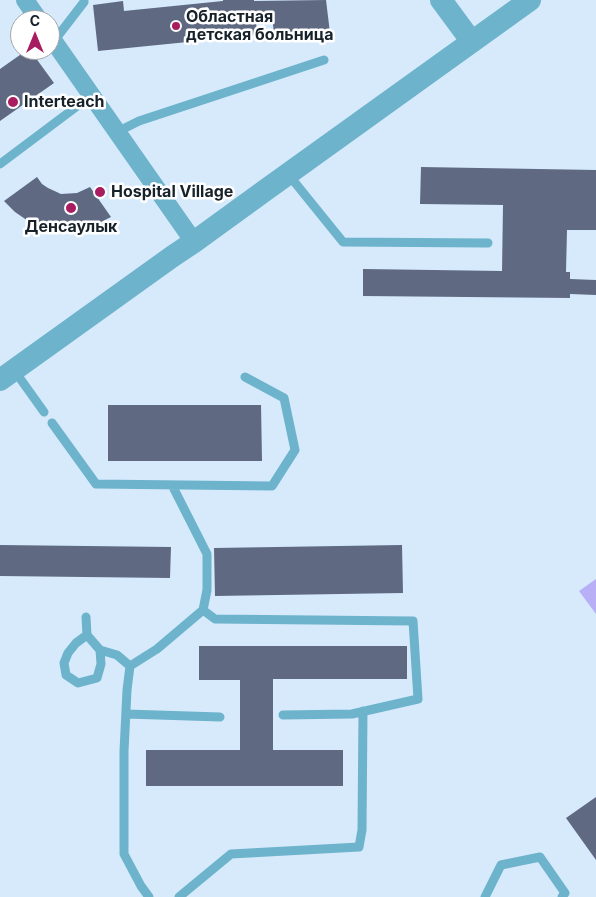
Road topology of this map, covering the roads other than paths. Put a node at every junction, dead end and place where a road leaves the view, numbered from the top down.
1 (84, 0) edge
2 (441, 0) edge
3 (530, 0) edge
4 (60, 29) edge
5 (472, 42) junction
6 (60, 49) edge
7 (324, 60) dead end
8 (92, 95) junction
9 (117, 132) junction
10 (0, 164) edge
11 (288, 174) junction
12 (194, 242) junction
13 (488, 243) dead end
14 (7, 375) edge
15 (245, 377) dead end
16 (44, 412) dead end
17 (52, 423) dead end
18 (172, 485) junction
19 (202, 610) junction
20 (86, 617) dead end
21 (87, 635) junction
22 (100, 650) junction
23 (130, 666) junction
24 (363, 711) junction
25 (126, 714) junction
26 (283, 715) dead end
27 (220, 717) dead end
28 (150, 897) edge
29 (179, 897) edge
30 (486, 897) edge
31 (562, 897) edge

1 - 4 lane
2 - 5 street
3 - 5 street
5 - 11 street
6 - 8 street
7 - 9 lane
8 - 9 street
8 - 10 lane
9 - 12 street
11 - 12 street
11 - 13 lane
12 - 14 street
14 - 16 lane
15 - 18 lane
17 - 18 lane
18 - 19 lane
19 - 23 lane
19 - 24 lane
20 - 21 lane
21 - 22 lane
21 - 22 lane
22 - 23 lane
23 - 25 lane
24 - 26 lane
24 - 29 lane
25 - 27 lane
25 - 28 lane
30 - 31 lane

